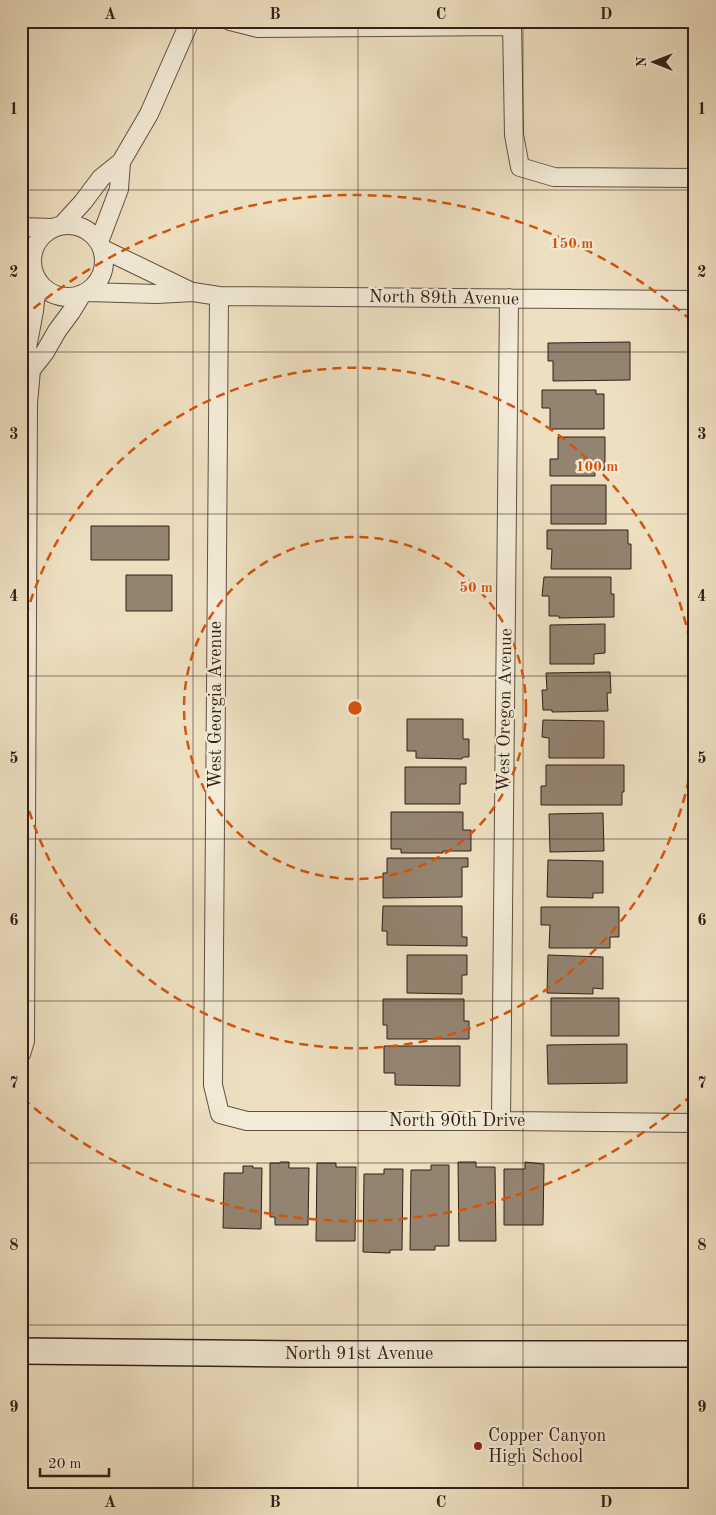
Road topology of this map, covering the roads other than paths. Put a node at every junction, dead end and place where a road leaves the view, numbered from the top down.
1 (190, 21) edge
2 (230, 21) edge
3 (512, 24) edge
4 (121, 162) junction
5 (695, 178) edge
6 (57, 227) junction
7 (21, 228) edge
8 (101, 246) junction
9 (31, 270) edge
10 (193, 292) junction
11 (85, 293) junction
12 (219, 296) junction
13 (509, 298) junction
14 (695, 300) edge
15 (31, 370) junction
16 (21, 1054) edge
17 (220, 1114) joint
18 (501, 1121) junction
19 (695, 1123) edge
20 (21, 1351) edge
21 (695, 1354) edge

1 - 4 street
2 - 3 street
3 - 5 street
4 - 6 street
4 - 8 street
6 - 7 street
6 - 8 street
6 - 9 street
8 - 10 street, North 89th Avenue
8 - 11 street
9 - 11 street
9 - 15 street
10 - 11 street, North 89th Avenue
10 - 12 street, North 89th Avenue
11 - 15 street
12 - 13 street, North 89th Avenue
12 - 17 street, West Georgia Avenue
13 - 14 street, North 89th Avenue
13 - 18 street, West Oregon Avenue
15 - 16 street
17 - 18 street, North 90th Drive
18 - 19 street, North 90th Drive
20 - 21 main road, North 91st Avenue

